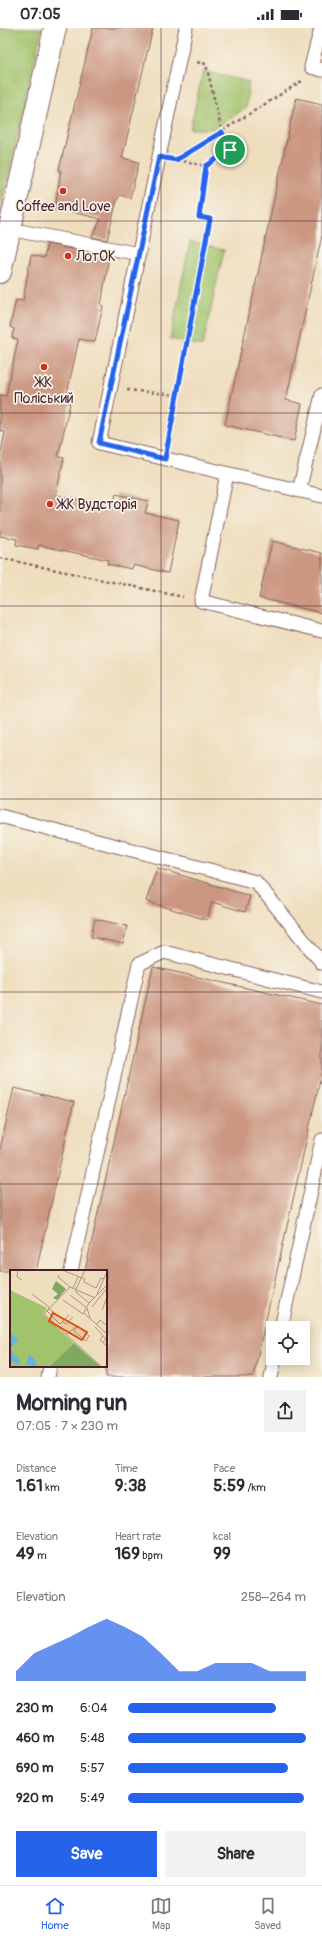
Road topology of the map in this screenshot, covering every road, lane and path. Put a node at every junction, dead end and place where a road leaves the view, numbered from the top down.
1 (55, 28) edge
2 (186, 28) edge
3 (321, 28) edge
4 (180, 59) junction
5 (322, 70) edge
6 (222, 132) junction
7 (159, 157) junction
8 (176, 160) junction
9 (206, 166) junction
10 (9, 228) junction
11 (139, 254) junction
12 (0, 272) edge
13 (111, 388) junction
14 (177, 395) junction
15 (322, 395) edge
16 (165, 459) junction
17 (227, 474) junction
18 (299, 491) junction
19 (322, 496) edge
20 (0, 558) edge
21 (201, 601) junction
22 (322, 631) edge
23 (0, 816) edge
24 (322, 963) edge
25 (322, 992) edge
26 (322, 1140) edge
27 (71, 1270) edge
28 (283, 1321) edge
29 (274, 1365) edge
30 (50, 1367) edge
31 (48, 1377) edge
32 (271, 1377) edge

1 - 10 street
2 - 4 lane
3 - 5 lane
4 - 6 path
4 - 7 lane
5 - 6 path
6 - 8 path
6 - 9 path
7 - 8 path
7 - 11 lane
8 - 9 path
9 - 14 path
10 - 11 lane
10 - 12 street
11 - 13 lane
13 - 14 path
13 - 16 lane
14 - 16 path
15 - 18 lane
16 - 17 lane
17 - 18 lane
17 - 21 lane
18 - 19 lane
20 - 21 path
21 - 22 lane
23 - 24 lane
25 - 27 lane
26 - 28 lane
29 - 32 lane
30 - 31 lane

